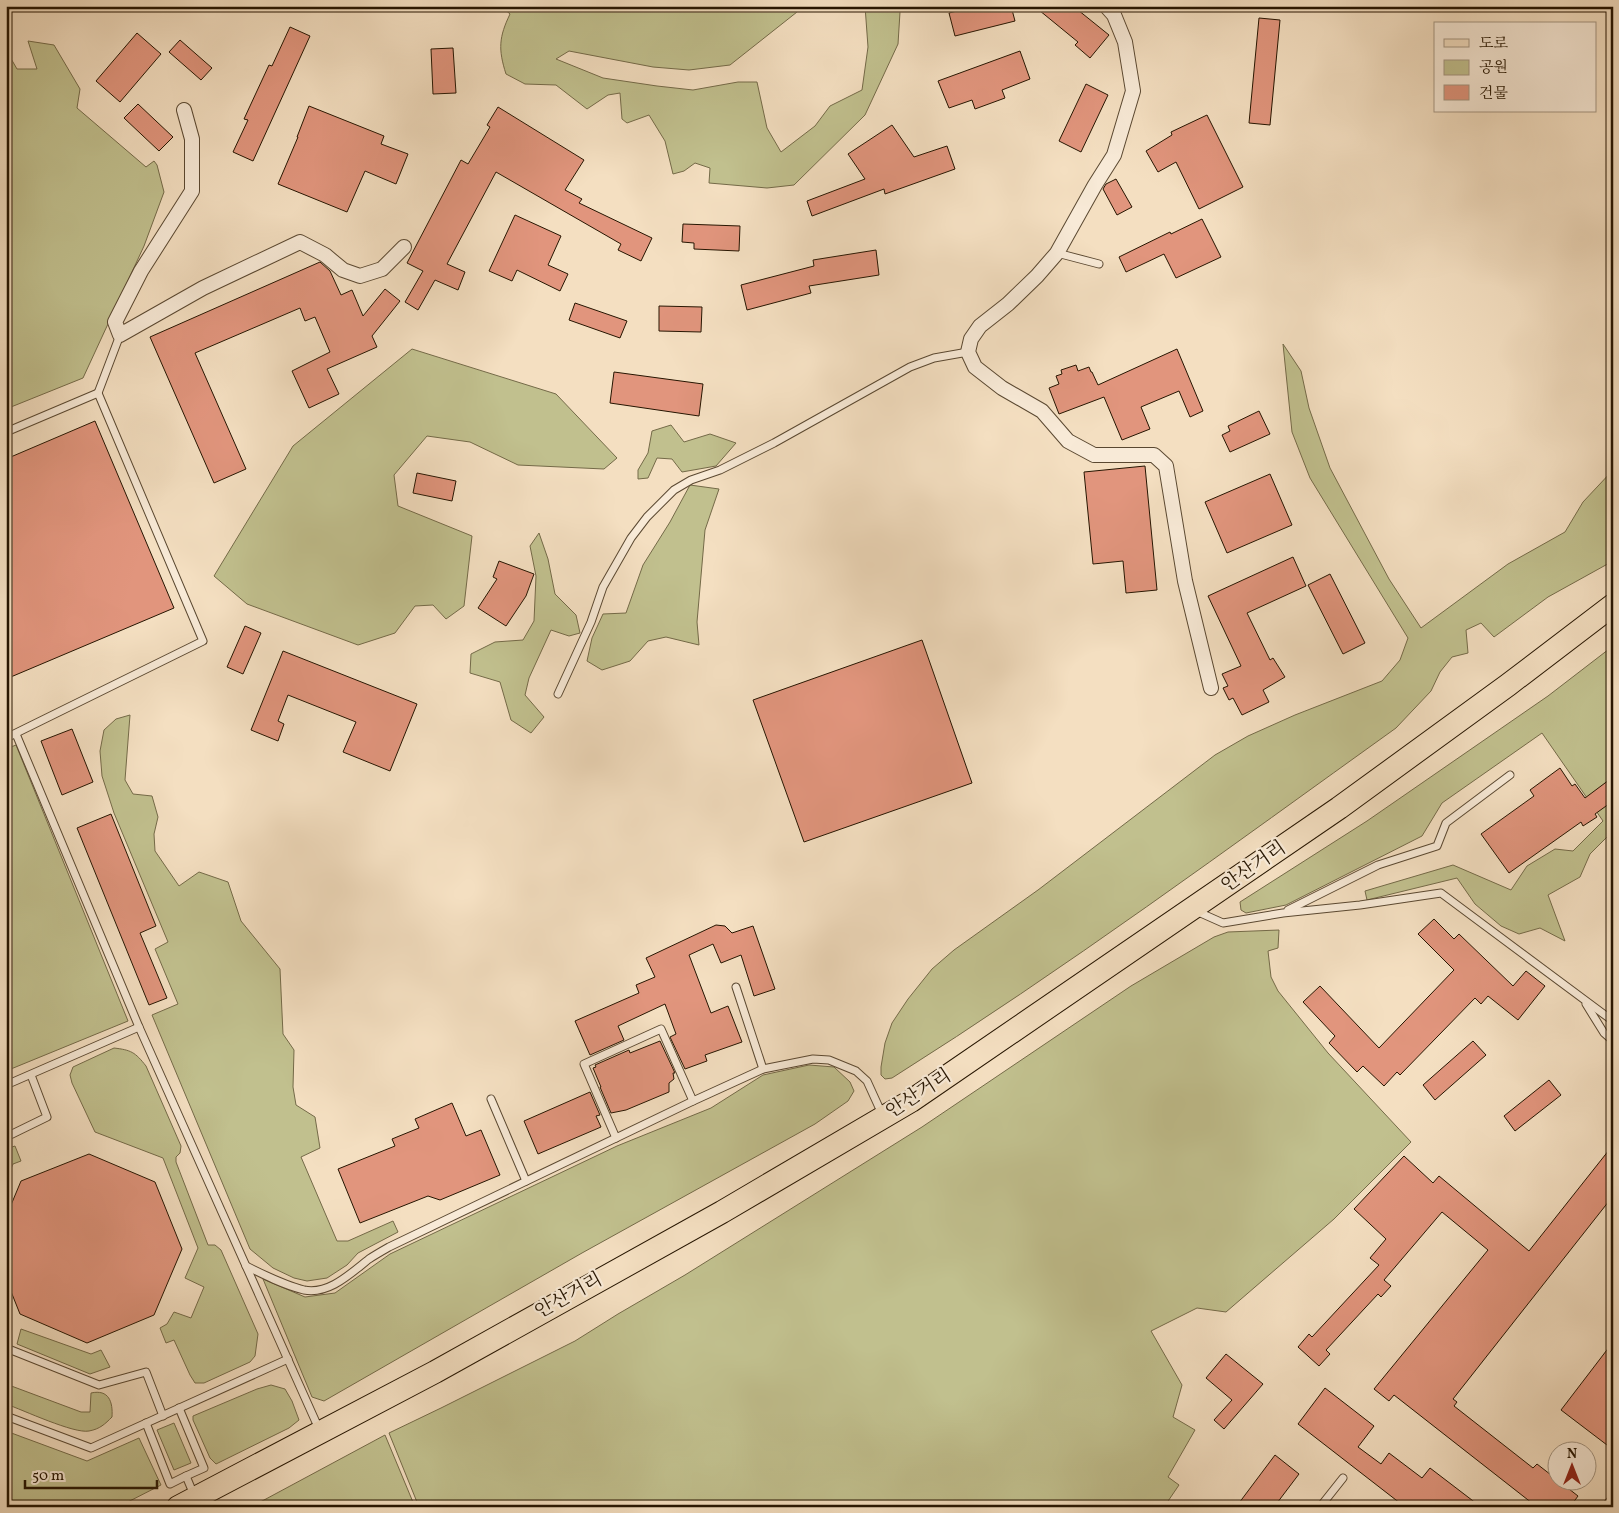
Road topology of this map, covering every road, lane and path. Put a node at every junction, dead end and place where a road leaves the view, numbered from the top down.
1 (1106, 6) edge
2 (184, 110) dead end
3 (404, 247) dead end
4 (1057, 253) junction
5 (1099, 264) dead end
6 (120, 335) junction
7 (968, 352) junction
8 (98, 393) junction
9 (6, 432) edge
10 (1613, 604) edge
11 (1211, 688) dead end
12 (558, 694) dead end
13 (16, 734) junction
14 (6, 738) edge
15 (1510, 775) dead end
16 (1192, 910) junction
17 (1283, 913) junction
18 (736, 987) dead end
19 (1583, 999) junction
20 (1613, 1021) edge
21 (139, 1027) junction
22 (1613, 1041) edge
23 (764, 1069) junction
24 (31, 1075) junction
25 (6, 1085) edge
26 (491, 1099) dead end
27 (693, 1101) junction
28 (884, 1117) junction
29 (6, 1138) edge
30 (616, 1138) junction
31 (526, 1181) junction
32 (246, 1266) junction
33 (6, 1348) edge
34 (288, 1359) junction
35 (179, 1408) junction
36 (6, 1416) edge
37 (163, 1416) junction
38 (146, 1423) junction
39 (320, 1432) junction
40 (186, 1476) junction
41 (1343, 1478) dead end
42 (1613, 1497) edge
43 (191, 1504) edge
44 (1320, 1507) edge
45 (1605, 1507) edge

1 - 4 street
2 - 6 street
3 - 6 street
4 - 5 lane
4 - 7 street
6 - 8 lane
7 - 11 street
7 - 12 lane
8 - 9 lane
8 - 13 lane
10 - 16 main road, 안산거리
13 - 14 lane
13 - 21 lane
15 - 17 lane
16 - 17 lane
16 - 28 main road, 안산거리
17 - 19 lane
18 - 23 lane
19 - 20 lane
19 - 22 lane
21 - 24 lane
21 - 32 lane
23 - 27 lane
23 - 28 lane
24 - 25 lane
24 - 29 lane
26 - 31 lane
27 - 30 lane
27 - 30 lane
28 - 39 main road, 안산거리
30 - 31 lane
31 - 32 lane
32 - 34 lane
33 - 37 lane
34 - 35 lane
34 - 39 lane
35 - 37 lane
35 - 40 lane
36 - 38 lane
37 - 38 lane
38 - 40 lane
39 - 43 main road, 안산거리
40 - 43 lane
41 - 44 lane
42 - 45 lane

